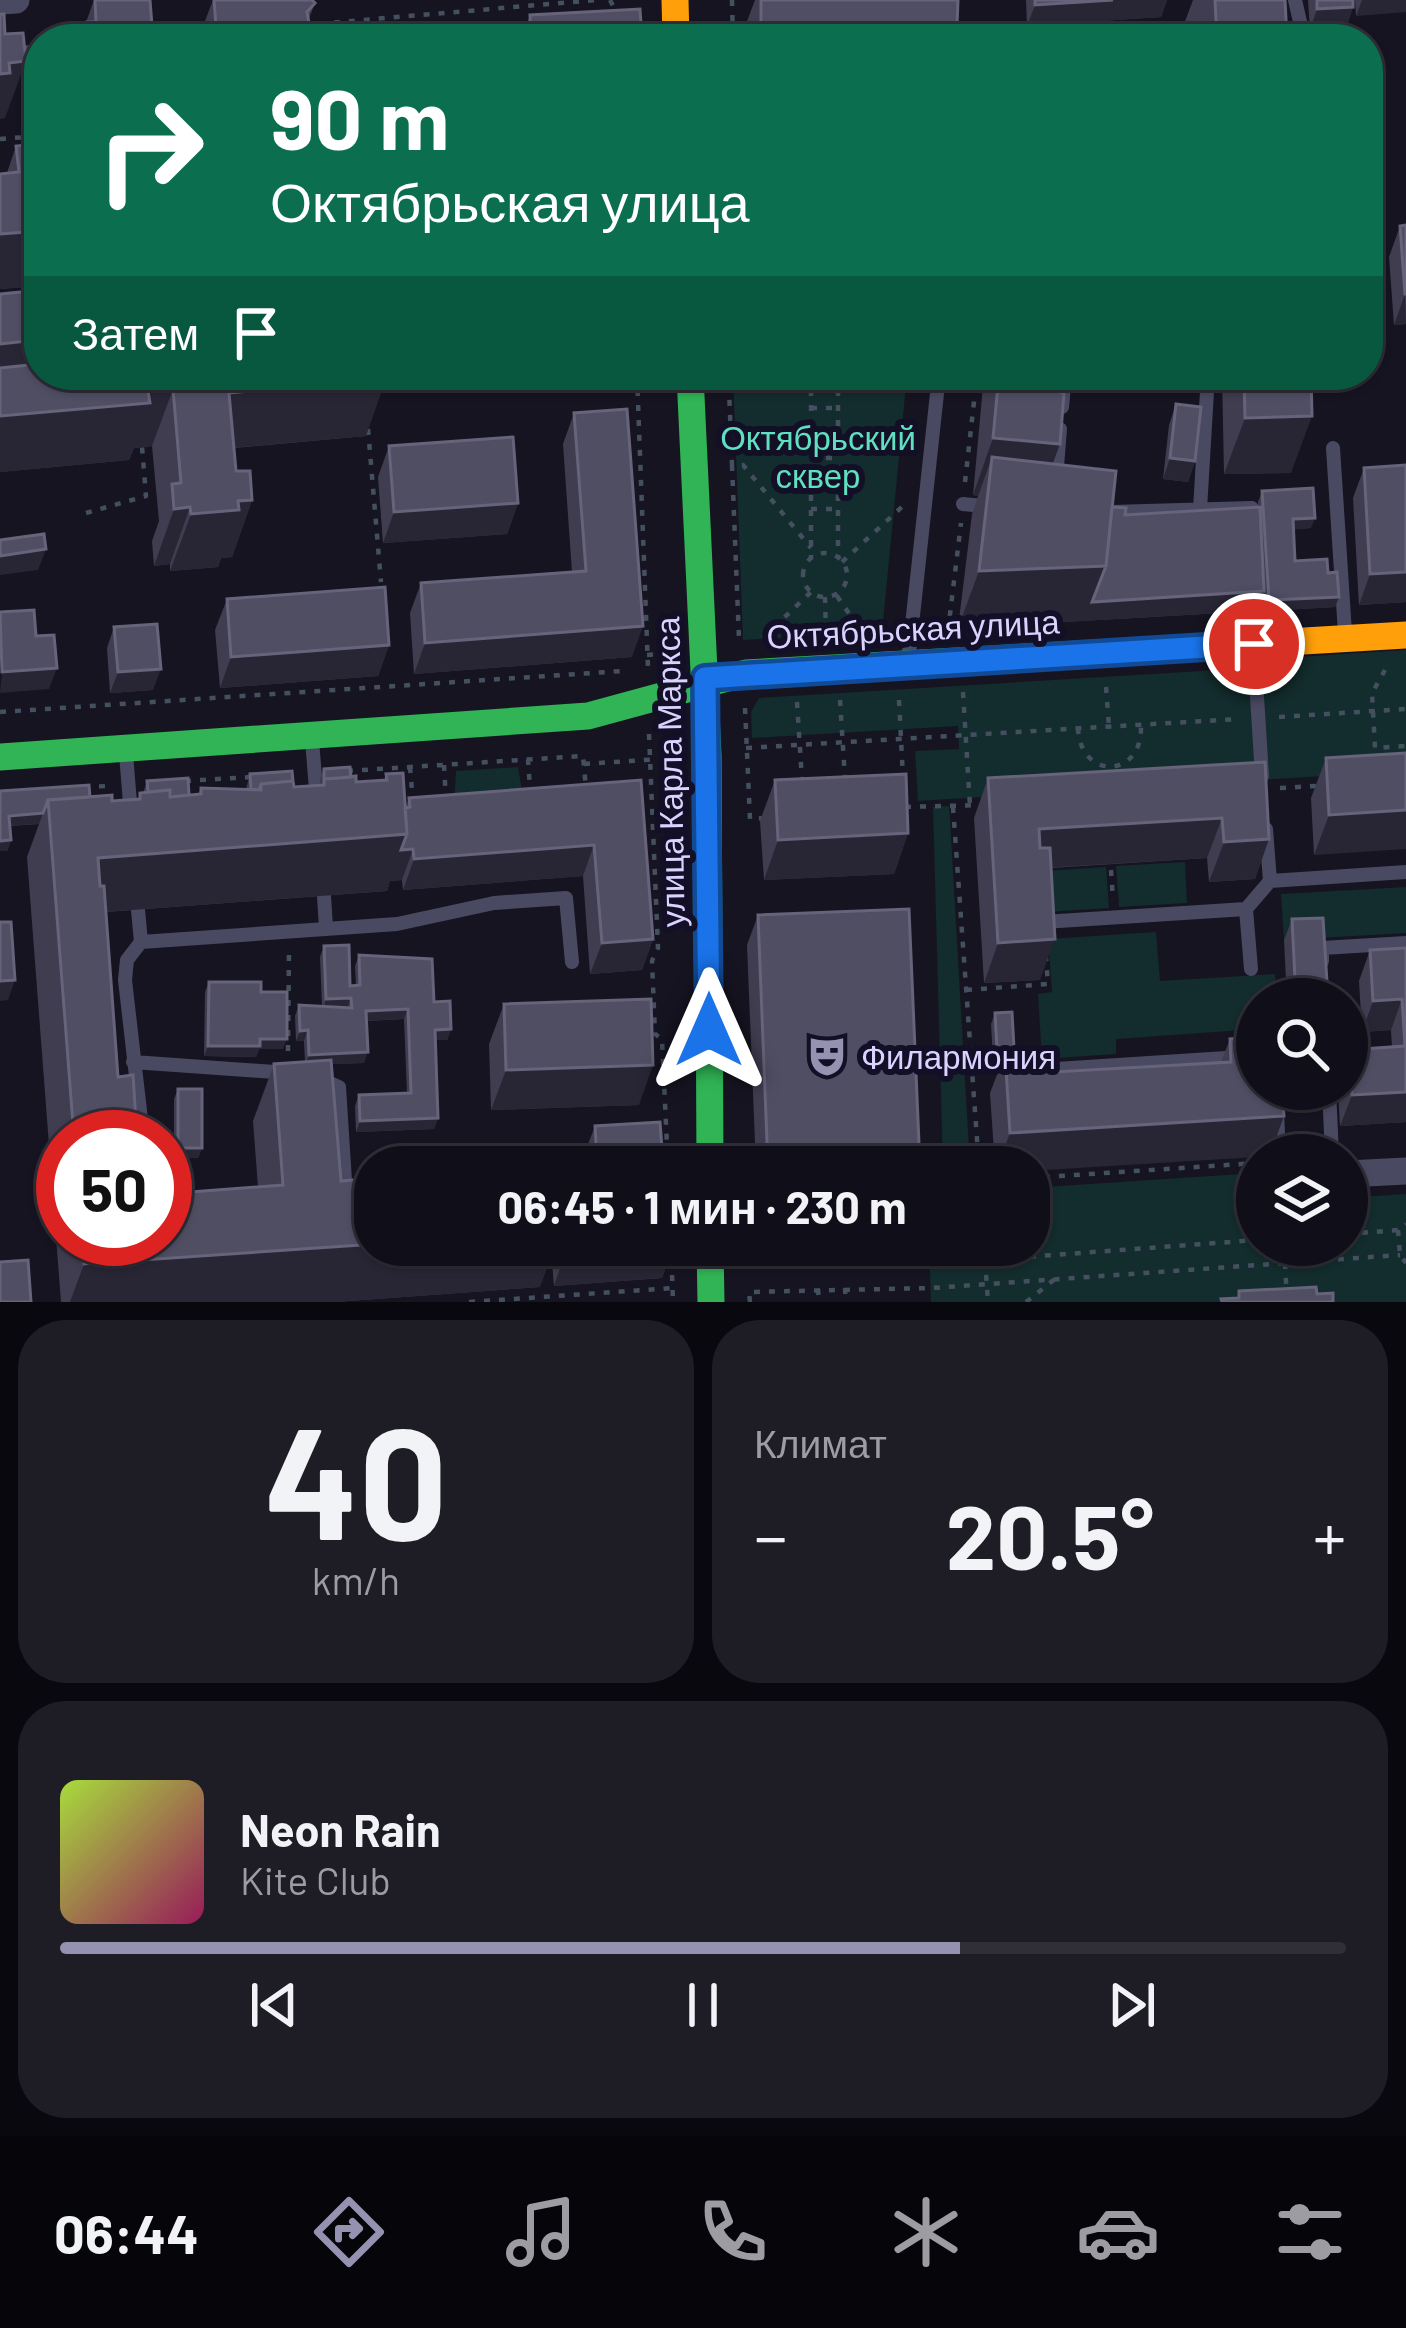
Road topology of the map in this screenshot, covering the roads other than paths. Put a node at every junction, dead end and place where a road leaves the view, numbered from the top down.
1 (16, 0) edge
2 (0, 1) edge
3 (691, 390) edge
4 (937, 390) edge
5 (1064, 390) edge
6 (1207, 390) edge
7 (1334, 448) dead end
8 (1055, 490) edge
9 (963, 504) dead end
10 (1008, 508) edge
11 (1252, 508) edge
12 (1200, 509) junction
13 (1095, 512) edge
14 (1406, 634) edge
15 (1345, 638) junction
16 (1254, 644) junction
17 (902, 664) junction
18 (705, 678) junction
19 (311, 735) junction
20 (126, 748) junction
21 (0, 757) edge
22 (1263, 789) edge
23 (1264, 812) edge
24 (318, 820) edge
25 (132, 827) edge
26 (1406, 872) edge
27 (1270, 881) junction
28 (324, 896) dead end
29 (1246, 909) junction
30 (138, 910) dead end
31 (1043, 922) edge
32 (326, 928) junction
33 (141, 943) junction
34 (1406, 943) edge
35 (572, 962) dead end
36 (1251, 969) dead end
37 (1323, 978) edge
38 (1236, 1057) edge
39 (133, 1063) junction
40 (1029, 1070) edge
41 (139, 1110) edge
42 (710, 1146) edge
43 (1406, 1171) edge
44 (1368, 1173) edge
45 (348, 1224) edge
46 (710, 1266) edge
47 (711, 1302) edge

1 - 2 street
3 - 18 main road, улица Карла Маркса
4 - 17 lane
5 - 8 lane
6 - 12 lane
7 - 15 lane
9 - 10 lane
11 - 12 lane
12 - 13 lane
14 - 15 main road, Октябрьская улица
15 - 16 main road, Октябрьская улица
16 - 17 main road, Октябрьская улица
16 - 22 lane
17 - 18 main road, Октябрьская улица
18 - 19 main road, Октябрьская улица
18 - 42 main road, улица Карла Маркса
19 - 20 main road, Октябрьская улица
19 - 24 lane
20 - 21 main road, Октябрьская улица
20 - 25 lane
23 - 27 lane
26 - 27 lane
27 - 29 lane
28 - 32 lane
29 - 31 lane
29 - 36 lane
30 - 33 lane
32 - 33 lane
32 - 35 lane
33 - 39 lane
34 - 37 lane
38 - 40 lane
39 - 41 lane
39 - 45 lane
43 - 44 street
46 - 47 main road

